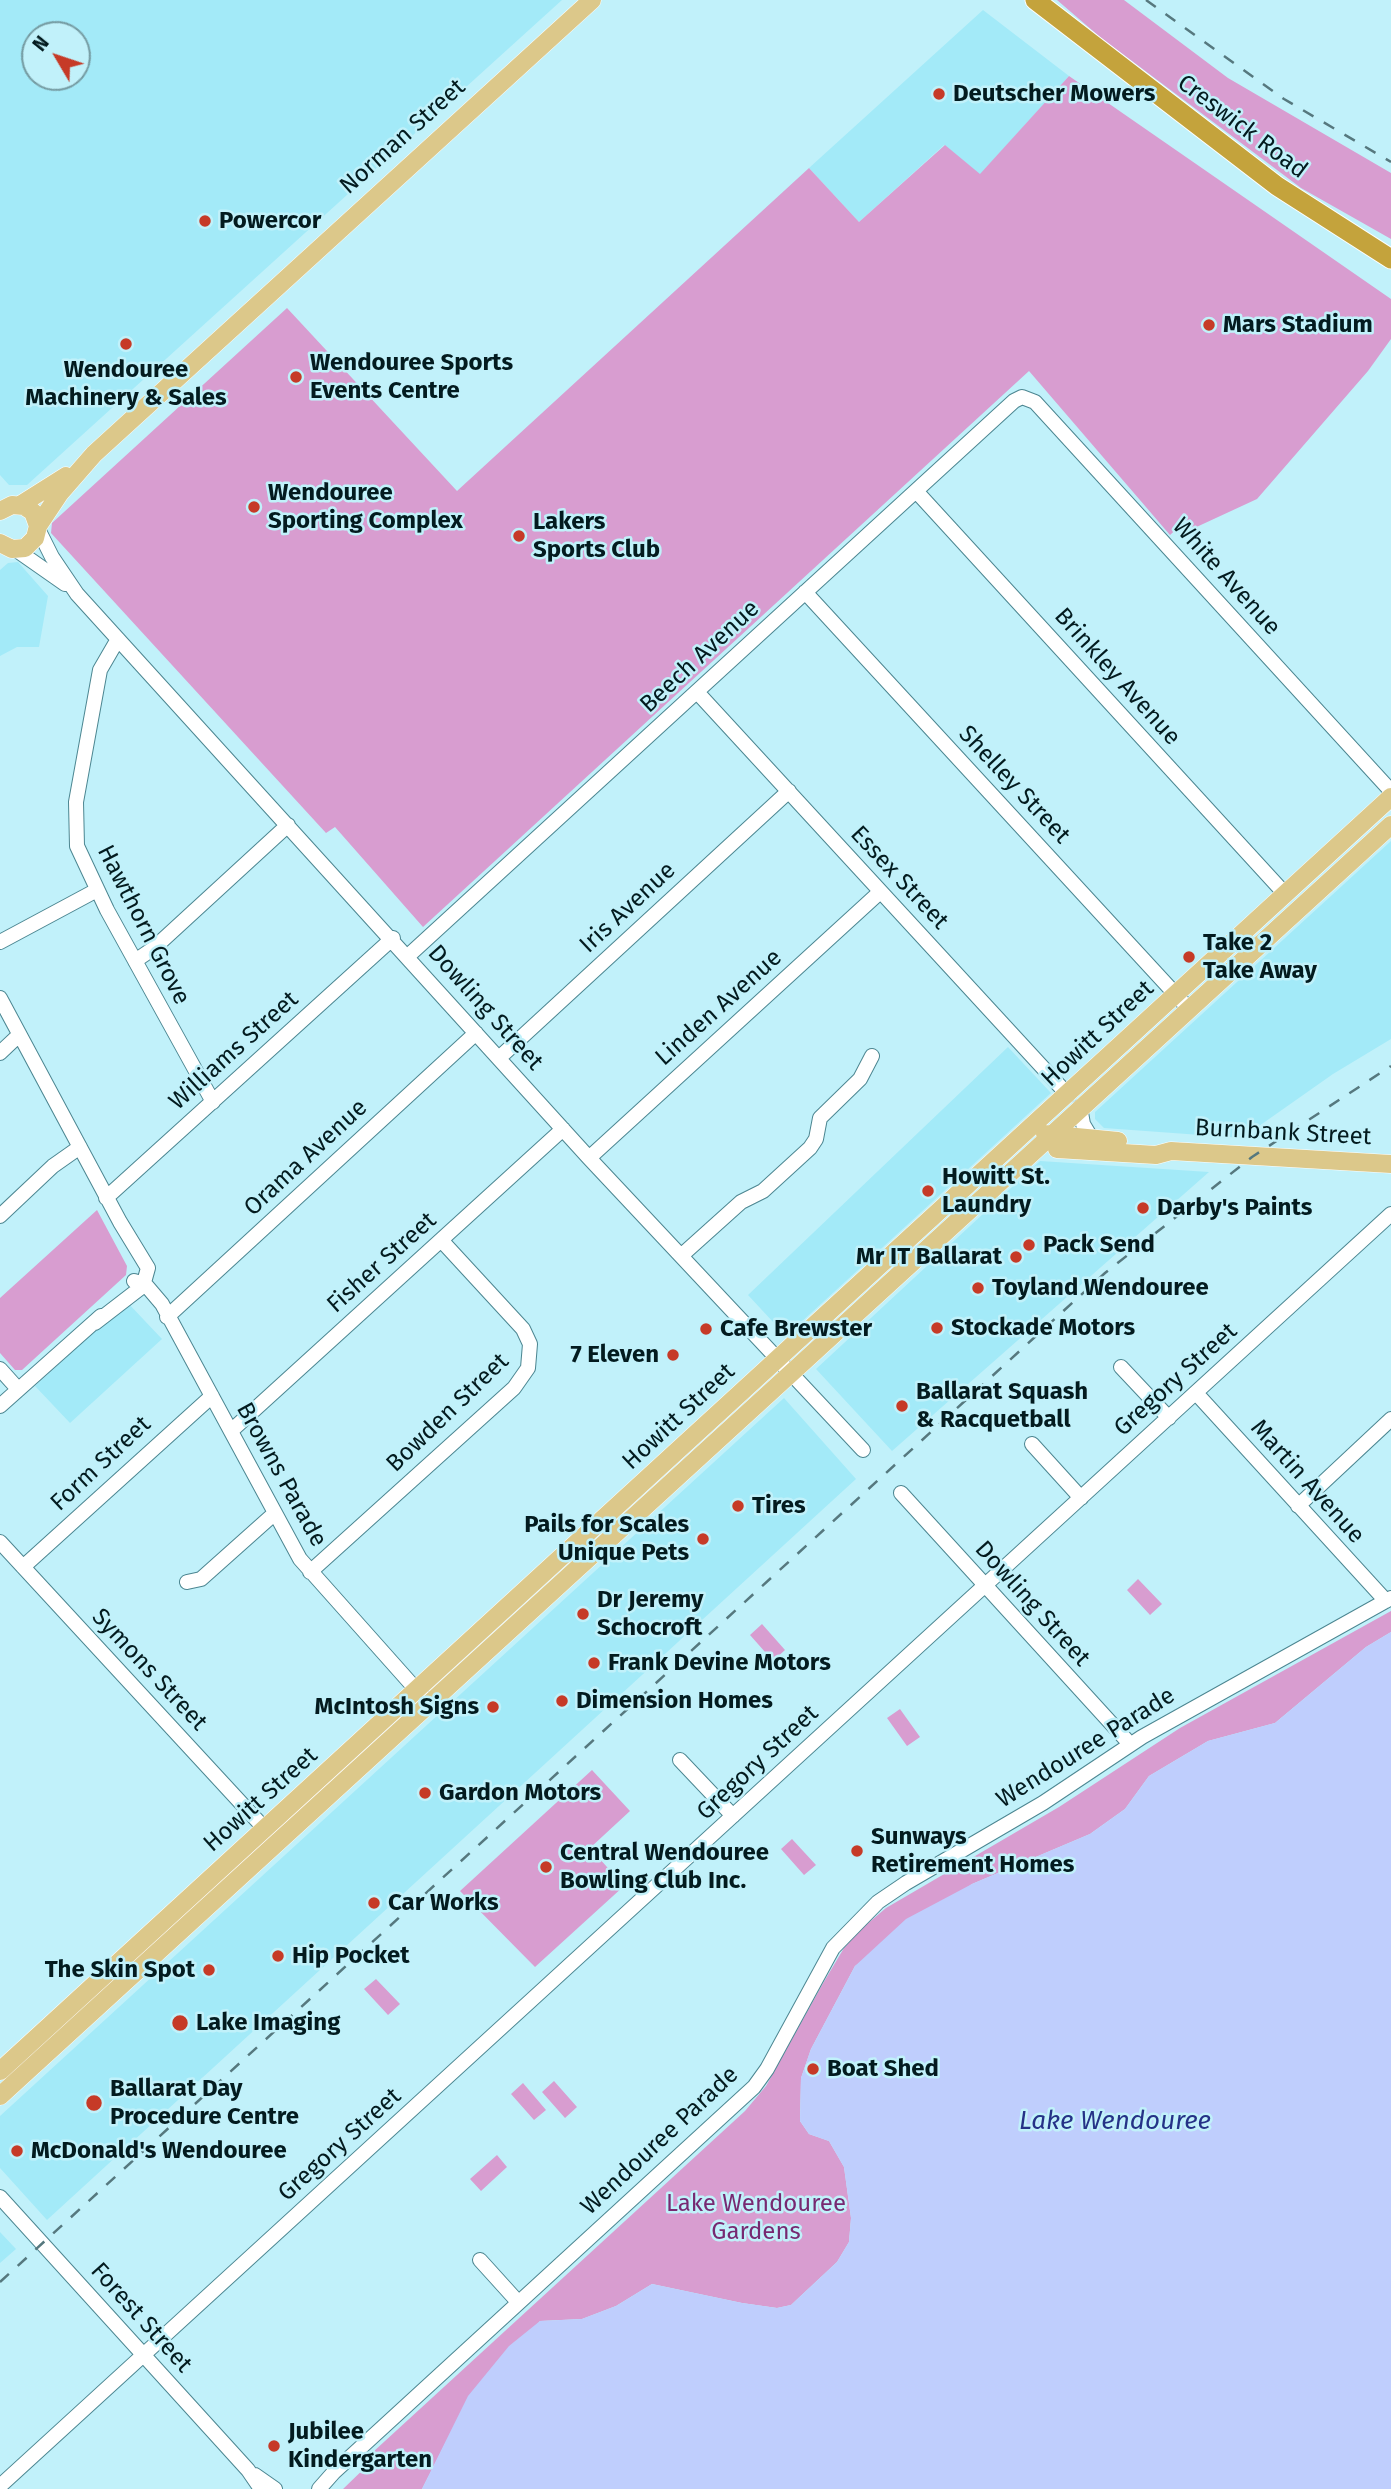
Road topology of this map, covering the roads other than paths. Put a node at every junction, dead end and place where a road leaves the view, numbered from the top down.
1 (592, 0) edge
2 (1035, 0) edge
3 (1391, 259) edge
4 (1025, 397) joint
5 (94, 454) junction
6 (916, 491) junction
7 (0, 495) edge
8 (12, 507) edge
9 (38, 528) junction
10 (7, 549) edge
11 (805, 592) junction
12 (77, 594) junction
13 (118, 639) junction
14 (697, 692) junction
15 (1391, 790) edge
16 (789, 792) junction
17 (1391, 797) edge
18 (288, 825) junction
19 (1391, 825) edge
20 (97, 890) junction
21 (880, 892) junction
22 (1286, 895) junction
23 (393, 938) junction
24 (0, 942) edge
25 (408, 956) junction
26 (135, 961) junction
27 (1176, 996) junction
28 (0, 998) edge
29 (1189, 1009) junction
30 (476, 1032) junction
31 (19, 1035) junction
32 (0, 1053) edge
33 (872, 1056) dead end
34 (499, 1058) junction
35 (1074, 1101) junction
36 (213, 1102) junction
37 (1032, 1128) junction
38 (563, 1129) junction
39 (1092, 1139) junction
40 (1048, 1144) junction
41 (80, 1147) junction
42 (1171, 1151) junction
43 (589, 1158) junction
44 (1391, 1164) edge
45 (106, 1198) junction
46 (1391, 1214) edge
47 (0, 1216) edge
48 (945, 1220) junction
49 (441, 1240) junction
50 (682, 1255) junction
51 (139, 1285) junction
52 (167, 1317) junction
53 (778, 1359) junction
54 (1121, 1367) dead end
55 (0, 1369) edge
56 (792, 1374) junction
57 (18, 1389) junction
58 (1196, 1393) junction
59 (212, 1396) junction
60 (0, 1406) edge
61 (1169, 1418) junction
62 (1391, 1419) edge
63 (231, 1431) junction
64 (1032, 1444) dead end
65 (863, 1450) dead end
66 (901, 1493) dead end
67 (1081, 1497) junction
68 (1298, 1506) junction
69 (275, 1513) junction
70 (2, 1549) edge
71 (23, 1567) junction
72 (310, 1572) junction
73 (187, 1581) dead end
74 (985, 1586) junction
75 (1389, 1600) edge
76 (423, 1698) junction
77 (1130, 1744) junction
78 (680, 1760) dead end
79 (733, 1816) junction
80 (265, 1829) junction
81 (0, 2071) edge
82 (0, 2096) edge
83 (0, 2197) edge
84 (480, 2260) dead end
85 (518, 2302) junction
86 (144, 2355) junction
87 (248, 2470) junction
88 (334, 2472) junction
89 (0, 2486) edge
90 (261, 2489) edge
91 (275, 2489) edge
92 (309, 2489) edge
93 (319, 2489) edge

1 - 5 main road, Norman Street
2 - 3 highway, Creswick Road
4 - 6 street, Beech Avenue
4 - 15 street, White Avenue
5 - 8 main road, Norman Street
5 - 9 main road, Norman Street
6 - 11 street, Beech Avenue
6 - 22 street, Brinkley Avenue
7 - 8 street
8 - 9 main road
9 - 10 main road, Norman Street
9 - 12 street, Dowling Street
10 - 12 street, Dowling Street
11 - 14 street, Beech Avenue
11 - 27 street, Shelley Street
12 - 13 street, Dowling Street
13 - 18 street, Dowling Street
13 - 20 street, Hawthorn Grove
14 - 16 street, Essex Street
14 - 25 street, Beech Avenue
16 - 21 street, Essex Street
16 - 34 street, Iris Avenue
17 - 22 main road, Howitt Street
18 - 23 street, Dowling Street
18 - 26 street
19 - 29 main road, Howitt Street
20 - 24 street
20 - 26 street, Hawthorn Grove
21 - 35 street, Essex Street
21 - 43 street, Linden Avenue
22 - 27 main road, Howitt Street
23 - 25 street, Dowling Street
23 - 36 street, Williams Street
25 - 30 street, Dowling Street
26 - 36 street, Hawthorn Grove
27 - 29 street, Shelley Street
27 - 35 main road, Howitt Street
28 - 31 street
29 - 35 main road, Howitt Street
30 - 34 street, Dowling Street
30 - 52 street, Orama Avenue
31 - 32 street
31 - 41 street
33 - 50 street
34 - 38 street, Dowling Street
35 - 37 main road, Howitt Street
35 - 39 street
35 - 40 main road, Howitt Street
36 - 45 street, Williams Street
37 - 40 main road, Burnbank Street
37 - 48 main road, Howitt Street
38 - 43 street, Dowling Street
38 - 49 street, Fisher Street
39 - 40 main road, Burnbank Street
39 - 42 main road, Burnbank Street
40 - 42 main road, Burnbank Street
40 - 48 main road, Howitt Street
41 - 45 street
41 - 47 street
42 - 44 main road, Burnbank Street
43 - 50 street, Dowling Street
45 - 51 street
46 - 58 street, Gregory Street
48 - 53 main road, Howitt Street
48 - 56 main road, Howitt Street
49 - 63 street, Fisher Street
49 - 72 street, Bowden Street
50 - 53 street, Dowling Street
51 - 52 street, Browns Parade
51 - 57 street
52 - 59 street, Browns Parade
53 - 56 street, Dowling Street
53 - 76 main road, Howitt Street
54 - 61 street
55 - 57 street
56 - 65 street, Dowling Street
56 - 76 main road, Howitt Street
57 - 60 street
58 - 61 street, Gregory Street
58 - 68 street, Martin Avenue
59 - 63 street, Browns Parade
59 - 71 street, Form Street
61 - 67 street, Gregory Street
62 - 68 street
63 - 69 street, Browns Parade
64 - 67 street
66 - 74 street, Dowling Street
67 - 74 street, Gregory Street
68 - 75 street, Martin Avenue
69 - 72 street, Browns Parade
69 - 73 street
70 - 71 street, Symons Street
71 - 80 street, Symons Street
72 - 76 street, Browns Parade
74 - 77 street, Dowling Street
74 - 79 street, Gregory Street
75 - 77 street, Wendouree Parade
76 - 80 main road, Howitt Street
76 - 82 main road, Howitt Street
77 - 85 street, Wendouree Parade
78 - 79 street
79 - 86 street, Gregory Street
80 - 81 main road, Howitt Street
83 - 86 street, Forest Street
84 - 85 street
85 - 88 street, Wendouree Parade
86 - 87 street, Forest Street
86 - 89 street, Gregory Street
87 - 90 street, Forest Street
87 - 91 street, Forest Street
88 - 92 street, Wendouree Parade
88 - 93 street, Wendouree Parade

